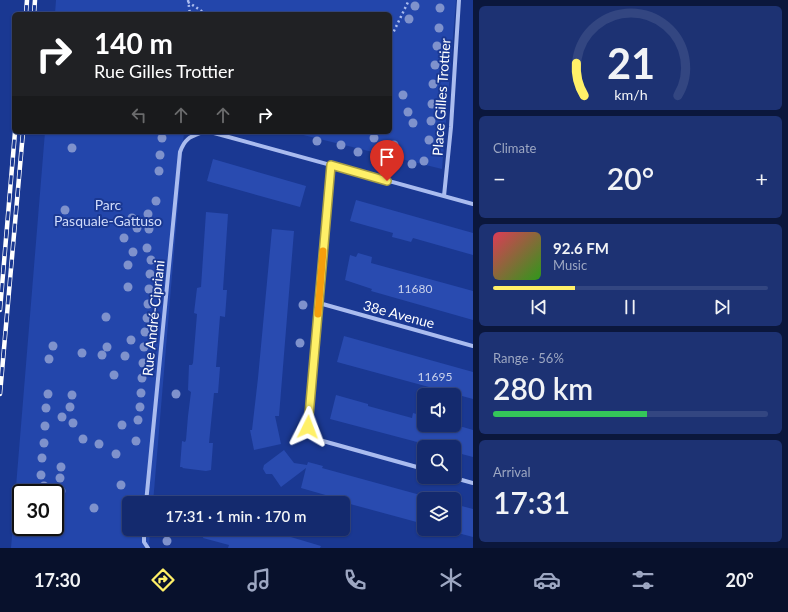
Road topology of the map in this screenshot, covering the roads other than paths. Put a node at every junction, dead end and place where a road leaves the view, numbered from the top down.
1 (459, 0) edge
2 (197, 134) edge
3 (218, 134) edge
4 (331, 165) junction
5 (444, 196) junction
6 (473, 204) edge
7 (319, 304) junction
8 (473, 346) edge
9 (417, 467) edge
10 (461, 480) edge
11 (473, 483) edge
12 (147, 496) edge
13 (144, 536) edge
14 (148, 548) edge

1 - 5 street, Place Gilles Trottier
2 - 12 street, Rue André-Cipriani
3 - 4 street
4 - 5 street
4 - 7 street
5 - 6 street
7 - 8 street, 38e Avenue
7 - 9 street
10 - 11 street
13 - 14 street

